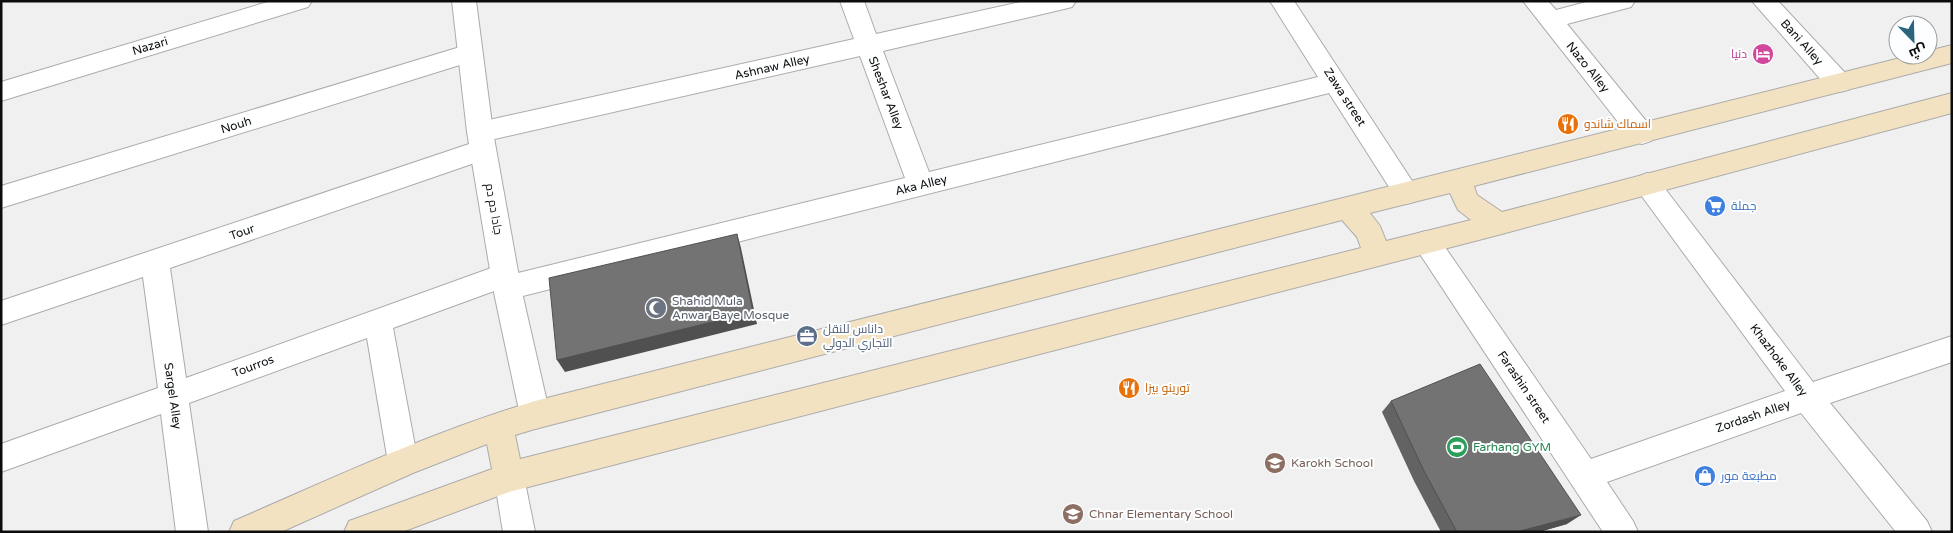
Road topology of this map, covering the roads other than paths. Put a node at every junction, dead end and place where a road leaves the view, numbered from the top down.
1 (300, 1) edge
2 (464, 1) edge
3 (852, 1) edge
4 (1064, 1) edge
5 (1282, 1) edge
6 (1535, 1) edge
7 (1623, 1) edge
8 (1764, 1) edge
9 (251, 8) edge
10 (1550, 20) junction
11 (867, 45) junction
12 (470, 53) junction
13 (1952, 54) edge
14 (1335, 82) junction
15 (1839, 83) junction
16 (1, 92) edge
17 (1952, 103) edge
18 (1642, 134) junction
19 (481, 141) junction
20 (1458, 180) junction
21 (1647, 184) junction
22 (921, 185) junction
23 (1407, 193) junction
24 (1, 197) edge
25 (1347, 209) junction
26 (1498, 224) junction
27 (1426, 242) junction
28 (1376, 255) junction
29 (155, 261) junction
30 (506, 282) junction
31 (1, 313) edge
32 (378, 321) junction
33 (1952, 349) edge
34 (173, 396) junction
35 (1807, 397) junction
36 (535, 415) junction
37 (498, 426) junction
38 (1, 458) edge
39 (403, 462) junction
40 (1584, 476) junction
41 (509, 477) junction
42 (192, 532) edge
43 (245, 532) edge
44 (360, 532) edge
45 (519, 532) edge
46 (1622, 532) edge
47 (1916, 532) edge

1 - 9 street, Nazari
2 - 12 street, جادا دم دم
3 - 11 street, Sheshar Alley
4 - 11 street, Ashnaw Alley
5 - 14 street, Zawa street
6 - 10 street, Nazo Alley
7 - 10 street
8 - 15 street, Bani Alley
9 - 16 street, Nazari
10 - 18 street, Nazo Alley
11 - 19 street, Ashnaw Alley
11 - 22 street, Sheshar Alley
12 - 19 street, جادا دم دم
12 - 24 street, Nouh
13 - 15 main road
14 - 22 street, Aka Alley
14 - 23 street, Zawa street
15 - 18 main road
17 - 21 main road
18 - 20 main road
19 - 29 street, Tour
19 - 30 street, جادا دم دم
20 - 23 main road
20 - 26 main road
21 - 26 main road
21 - 35 street, Khazhoke Alley
22 - 30 street, Aka Alley
23 - 25 main road
25 - 28 main road
25 - 36 main road
26 - 27 main road
27 - 28 main road
27 - 40 street, Farashin street
28 - 41 main road
29 - 31 street, Tour
29 - 34 street, Sargel Alley
30 - 32 street, Tourros
30 - 36 street, جادا دم دم
32 - 34 street, Tourros
32 - 39 street
33 - 35 street, Zordash Alley
34 - 38 street, Tourros
34 - 42 street, Sargel Alley
35 - 40 street, Zordash Alley
35 - 47 street, Khazhoke Alley
36 - 37 main road
37 - 39 main road
37 - 41 main road
39 - 43 main road
40 - 46 street, Farashin street
41 - 44 main road
41 - 45 street

